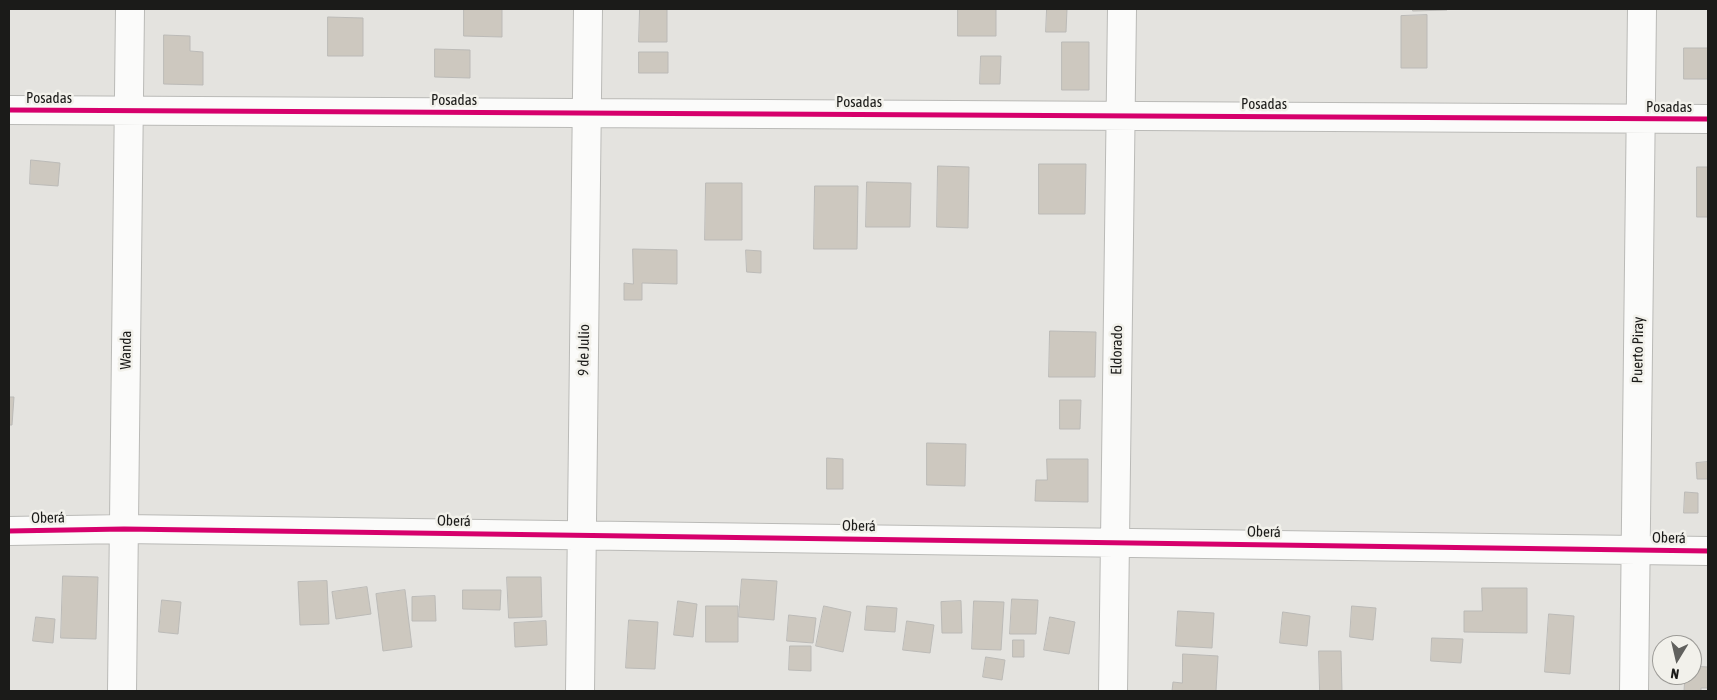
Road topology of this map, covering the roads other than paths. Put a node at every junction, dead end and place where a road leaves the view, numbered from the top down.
1 (130, 9) edge
2 (588, 9) edge
3 (1122, 9) edge
4 (1642, 9) edge
5 (9, 110) edge
6 (129, 111) junction
7 (587, 113) junction
8 (1120, 116) junction
9 (1641, 119) junction
10 (1708, 119) edge
11 (124, 529) junction
12 (9, 531) edge
13 (582, 535) junction
14 (1115, 542) junction
15 (1636, 550) junction
16 (1708, 551) edge
17 (122, 691) edge
18 (580, 691) edge
19 (1113, 691) edge
20 (1634, 691) edge

1 - 6 street, Wanda
2 - 7 street, 9 de Julio
3 - 8 street, Eldorado
4 - 9 street, Puerto Piray
5 - 6 street, Posadas
6 - 7 street, Posadas
6 - 11 street, Wanda
7 - 8 street, Posadas
7 - 13 street, 9 de Julio
8 - 9 street, Posadas
8 - 14 street, Eldorado
9 - 10 street, Posadas
9 - 15 street, Puerto Piray
11 - 12 street, Oberá
11 - 13 street, Oberá
11 - 17 street, Wanda
13 - 14 street, Oberá
13 - 18 street, 9 de Julio
14 - 15 street, Oberá
14 - 19 street, Eldorado
15 - 16 street, Oberá
15 - 20 street, Puerto Piray

